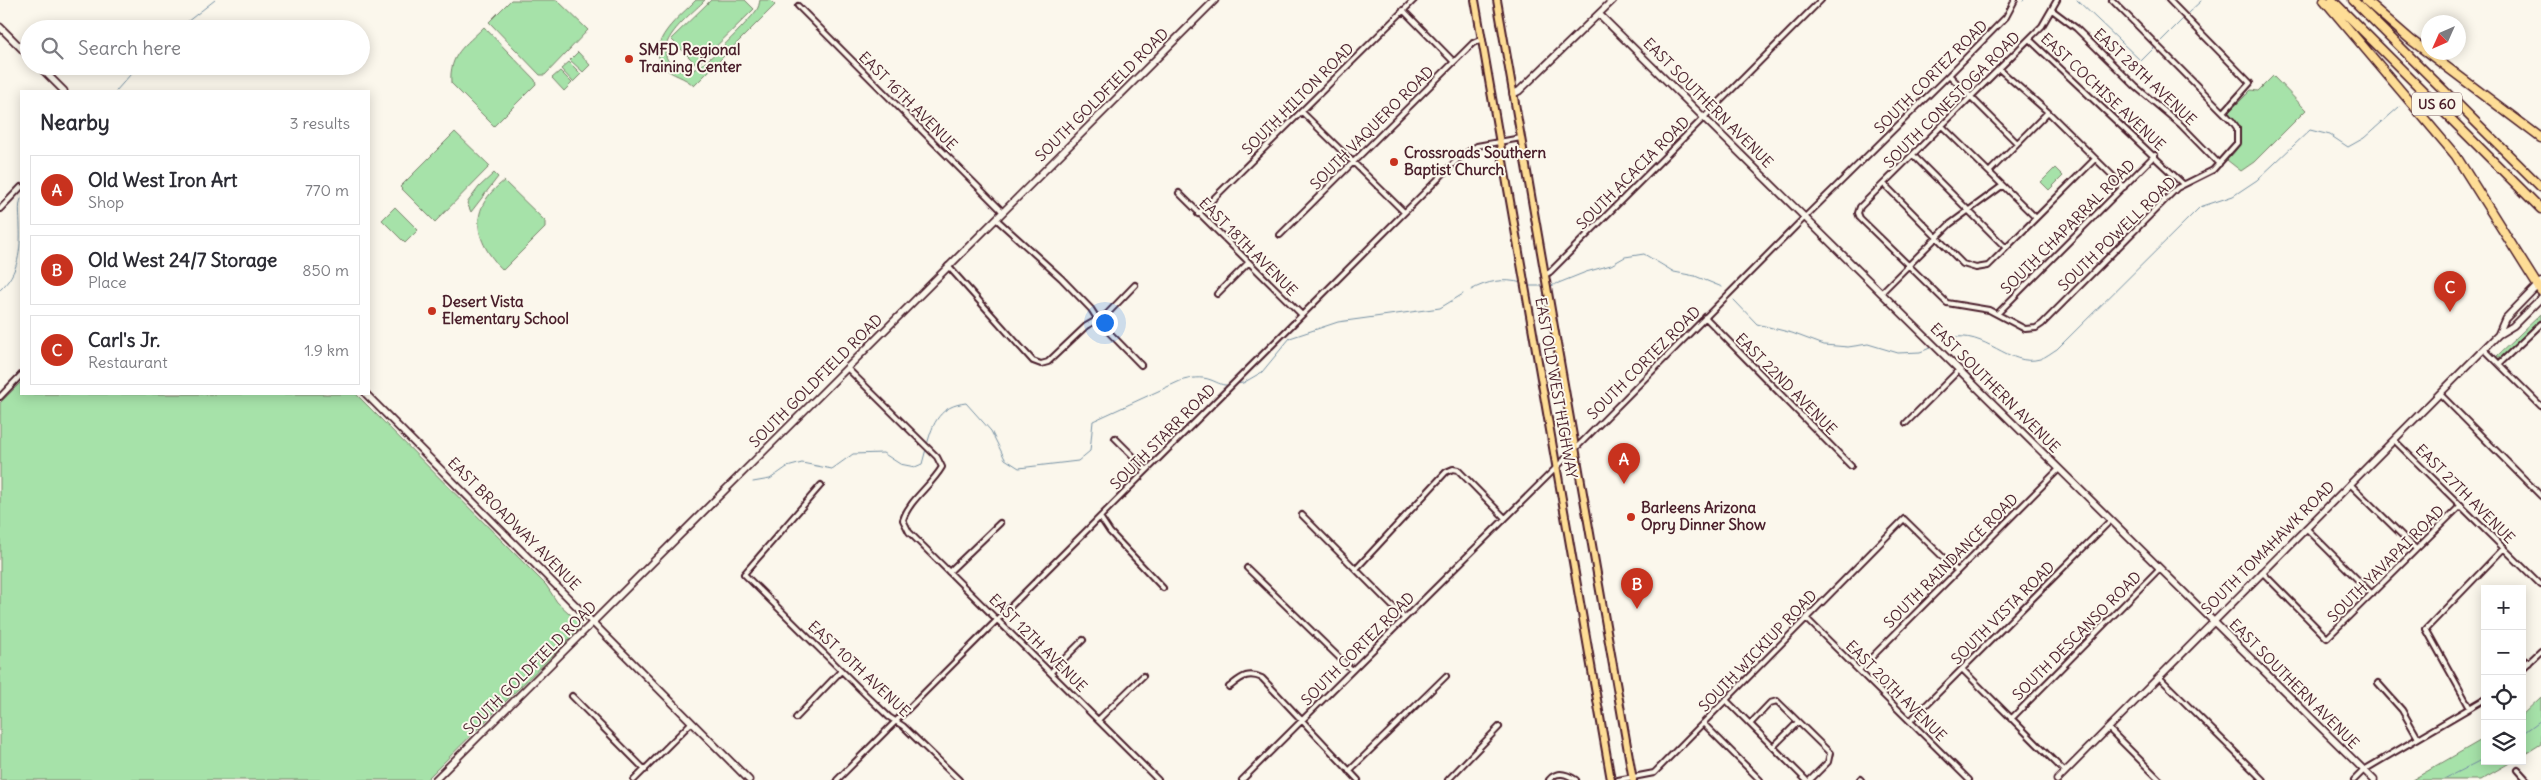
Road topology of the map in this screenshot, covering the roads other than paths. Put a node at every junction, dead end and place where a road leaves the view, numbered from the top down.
1 (1214, 0) edge
2 (1414, 0) edge
3 (1475, 0) edge
4 (1497, 0) edge
5 (1613, 0) edge
6 (1821, 0) edge
7 (2015, 0) edge
8 (2057, 0) edge
9 (2112, 0) edge
10 (2169, 0) edge
11 (2324, 0) edge
12 (2332, 0) edge
13 (2354, 0) edge
14 (2365, 0) edge
15 (798, 6) dead end
16 (1403, 10) junction
17 (2052, 10) junction
18 (1599, 14) junction
19 (0, 27) edge
20 (1482, 39) junction
21 (2030, 39) junction
22 (20, 47) edge
23 (1454, 62) junction
24 (1999, 69) junction
25 (48, 75) edge
26 (1949, 75) junction
27 (63, 90) edge
28 (1513, 94) junction
29 (1971, 97) junction
30 (1302, 112) junction
31 (2048, 112) junction
32 (2224, 112) junction
33 (1704, 117) junction
34 (1942, 126) junction
35 (1521, 138) junction
36 (2541, 138) edge
37 (1500, 142) junction
38 (2018, 143) junction
39 (1913, 155) junction
40 (2155, 156) junction
41 (2095, 159) junction
42 (1353, 163) junction
43 (2219, 164) junction
44 (1989, 172) junction
45 (1884, 184) junction
46 (2183, 184) junction
47 (2002, 186) junction
48 (2124, 187) junction
49 (20, 188) edge
50 (2541, 188) edge
51 (1179, 193) dead end
52 (0, 209) edge
53 (2541, 209) edge
54 (1969, 211) junction
55 (1003, 212) junction
56 (1404, 212) junction
57 (1198, 214) junction
58 (1805, 217) junction
59 (2036, 218) junction
60 (996, 219) junction
61 (1280, 235) dead end
62 (1937, 237) junction
63 (2006, 248) junction
64 (1248, 263) junction
65 (948, 266) junction
66 (1909, 266) junction
67 (1545, 275) junction
68 (1135, 285) dead end
69 (2540, 286) edge
70 (1881, 293) junction
71 (1217, 294) dead end
72 (2541, 298) edge
73 (1997, 314) junction
74 (1302, 315) junction
75 (1098, 318) junction
76 (1705, 318) junction
77 (2541, 324) edge
78 (2498, 335) junction
79 (2484, 349) junction
80 (2499, 364) junction
81 (1141, 365) dead end
82 (846, 368) junction
83 (1959, 370) junction
84 (20, 377) edge
85 (2440, 394) junction
86 (367, 395) edge
87 (0, 397) edge
88 (2541, 406) edge
89 (1906, 423) dead end
90 (1115, 438) dead end
91 (2394, 440) junction
92 (1575, 449) junction
93 (1557, 466) junction
94 (1851, 466) dead end
95 (2059, 469) junction
96 (1147, 470) junction
97 (2350, 484) junction
98 (821, 485) dead end
99 (2541, 496) edge
100 (2461, 504) junction
101 (1302, 514) dead end
102 (1100, 517) junction
103 (1505, 518) junction
104 (2111, 520) junction
105 (1000, 523) dead end
106 (2306, 528) junction
107 (2504, 548) junction
108 (2416, 549) junction
109 (1247, 568) dead end
110 (2160, 568) junction
111 (1356, 569) junction
112 (1957, 571) junction
113 (949, 572) junction
114 (2262, 572) junction
115 (2541, 585) edge
116 (1163, 588) dead end
117 (2372, 594) junction
118 (1404, 618) junction
119 (998, 619) junction
120 (1807, 619) junction
121 (593, 622) junction
122 (2213, 622) junction
123 (1083, 640) dead end
124 (2541, 651) edge
125 (2526, 660) edge
126 (2529, 663) junction
127 (2526, 666) edge
128 (1962, 669) junction
129 (1352, 670) junction
130 (1859, 670) junction
131 (841, 671) junction
132 (1051, 672) junction
133 (1143, 676) dead end
134 (1446, 676) dead end
135 (2159, 677) junction
136 (2378, 683) dead end
137 (1229, 687) dead end
138 (572, 696) dead end
139 (1726, 700) junction
140 (2481, 701) edge
141 (2470, 708) junction
142 (796, 718) dead end
143 (1099, 719) junction
144 (2011, 719) junction
145 (1302, 720) junction
146 (896, 721) junction
147 (1910, 721) junction
148 (1798, 722) junction
149 (691, 723) junction
150 (1703, 723) junction
151 (1750, 724) junction
152 (1498, 727) dead end
153 (2108, 728) junction
154 (2418, 738) junction
155 (1773, 747) junction
156 (645, 770) junction
157 (2364, 770) junction
158 (2518, 770) dead end
159 (1349, 771) junction
160 (2064, 772) junction
161 (1632, 779) edge
162 (435, 780) edge
163 (634, 780) edge
164 (749, 780) edge
165 (837, 780) edge
166 (958, 780) edge
167 (1158, 780) edge
168 (1242, 780) edge
169 (1358, 780) edge
170 (1448, 780) edge
171 (1549, 780) edge
172 (1576, 780) edge
173 (1611, 780) edge
174 (1618, 780) edge
175 (1760, 780) edge
176 (1808, 780) edge
177 (1970, 780) edge
178 (2057, 780) edge
179 (2160, 780) edge
180 (2264, 780) edge
181 (2354, 780) edge
182 (2374, 780) edge
183 (2528, 780) edge

1 - 55 main road, SOUTH GOLDFIELD ROAD
2 - 16 street, SOUTH HILTON ROAD
3 - 20 main road, EAST OLD WEST HIGHWAY
4 - 28 main road, EAST OLD WEST HIGHWAY
5 - 18 main road
6 - 33 street, SOUTH ACACIA ROAD
7 - 26 street, SOUTH CORTEZ ROAD
8 - 17 street, SOUTH CONESTOGA ROAD
9 - 32 street
10 - 32 street
11 - 69 highway
12 - 53 highway, US 60
13 - 50 highway, US 60
14 - 36 highway
15 - 55 street, EAST 16TH AVENUE
16 - 23 street
16 - 30 street, SOUTH HILTON ROAD
17 - 21 street, SOUTH CONESTOGA ROAD
17 - 43 street, EAST 28TH AVENUE
18 - 28 main road
18 - 33 main road, EAST SOUTHERN AVENUE
19 - 22 main road
20 - 23 street, SOUTH VAQUERO ROAD
20 - 37 main road, EAST OLD WEST HIGHWAY
21 - 24 street, SOUTH CONESTOGA ROAD
21 - 40 street, EAST COCHISE AVENUE
23 - 42 street, SOUTH VAQUERO ROAD
24 - 29 street, SOUTH CONESTOGA ROAD
24 - 31 street
25 - 27 main road
26 - 29 street
26 - 58 street, SOUTH CORTEZ ROAD
28 - 35 main road, EAST OLD WEST HIGHWAY
29 - 34 street, SOUTH CONESTOGA ROAD
29 - 38 street
30 - 42 street
30 - 57 street, SOUTH HILTON ROAD
31 - 38 street
31 - 41 street
32 - 43 street, SOUTH POWELL ROAD
33 - 58 main road, EAST SOUTHERN AVENUE
33 - 67 street, SOUTH ACACIA ROAD
34 - 39 street, SOUTH CONESTOGA ROAD
34 - 44 street
35 - 37 street, SOUTH STARR ROAD
35 - 67 main road, EAST OLD WEST HIGHWAY
37 - 56 street, SOUTH STARR ROAD
37 - 93 main road, EAST OLD WEST HIGHWAY
38 - 44 street
39 - 45 street, SOUTH CONESTOGA ROAD
39 - 54 street
40 - 46 street, EAST COCHISE AVENUE
40 - 48 street, SOUTH CHAPARRAL ROAD
41 - 48 street
41 - 59 street
42 - 56 street
42 - 61 street, SOUTH VAQUERO ROAD
43 - 46 street, SOUTH POWELL ROAD
44 - 47 street
45 - 62 street
45 - 66 street, SOUTH CONESTOGA ROAD
46 - 73 street, SOUTH POWELL ROAD
47 - 54 street
47 - 59 street
48 - 73 street, SOUTH CHAPARRAL ROAD
49 - 52 street
51 - 57 street, EAST 18TH AVENUE
54 - 62 street
54 - 63 street
55 - 60 main road, SOUTH GOLDFIELD ROAD
56 - 74 street, SOUTH STARR ROAD
57 - 64 street, EAST 18TH AVENUE
58 - 70 main road, EAST SOUTHERN AVENUE
58 - 76 street, SOUTH CORTEZ ROAD
59 - 63 street
60 - 65 main road, SOUTH GOLDFIELD ROAD
60 - 75 street
62 - 63 street
62 - 66 street
64 - 71 street
64 - 74 street, EAST 18TH AVENUE
65 - 75 street
65 - 82 main road, SOUTH GOLDFIELD ROAD
66 - 70 street
66 - 73 street
67 - 92 main road, EAST OLD WEST HIGHWAY
68 - 75 street
69 - 78 main road, SOUTH TOMAHAWK ROAD
70 - 83 main road, EAST SOUTHERN AVENUE
72 - 78 main road, SOUTH TOMAHAWK ROAD
74 - 96 street, SOUTH STARR ROAD
75 - 81 street
76 - 92 street, SOUTH CORTEZ ROAD
76 - 94 street, EAST 22ND AVENUE
77 - 80 street
78 - 79 main road, SOUTH TOMAHAWK ROAD
79 - 80 street
79 - 85 main road, SOUTH TOMAHAWK ROAD
80 - 88 street
82 - 113 street, EAST 12TH AVENUE
82 - 121 main road, SOUTH GOLDFIELD ROAD
83 - 89 street
83 - 95 main road, EAST SOUTHERN AVENUE
84 - 87 street
85 - 91 main road, SOUTH TOMAHAWK ROAD
85 - 99 street
86 - 121 main road, EAST BROADWAY AVENUE
90 - 96 street
91 - 97 main road, SOUTH TOMAHAWK ROAD
91 - 100 street, EAST 27TH AVENUE
92 - 93 street, SOUTH CORTEZ ROAD
92 - 161 main road, EAST OLD WEST HIGHWAY
93 - 103 street, SOUTH CORTEZ ROAD
93 - 173 main road, EAST OLD WEST HIGHWAY
95 - 104 main road, EAST SOUTHERN AVENUE
95 - 112 street, SOUTH RAINDANCE ROAD
96 - 102 street, SOUTH STARR ROAD
97 - 106 main road, SOUTH TOMAHAWK ROAD
97 - 108 street
98 - 131 street, EAST 10TH AVENUE
100 - 107 street, EAST 27TH AVENUE
100 - 108 street, SOUTH YAVAPAI ROAD
101 - 111 street
102 - 116 street
102 - 119 street, SOUTH STARR ROAD
103 - 111 street
103 - 118 street, SOUTH CORTEZ ROAD
104 - 110 main road, EAST SOUTHERN AVENUE
104 - 128 street, SOUTH VISTA ROAD
105 - 113 street
106 - 114 main road, SOUTH TOMAHAWK ROAD
106 - 117 street
107 - 115 street, EAST 27TH AVENUE
107 - 141 street
108 - 117 street, SOUTH YAVAPAI ROAD
109 - 129 street
110 - 122 main road, EAST SOUTHERN AVENUE
110 - 144 street, SOUTH DESCANSO ROAD
111 - 118 street
112 - 120 street, SOUTH WICKIUP ROAD
112 - 130 street, SOUTH RAINDANCE ROAD
113 - 119 street, EAST 12TH AVENUE
114 - 117 street, SOUTH YAVAPAI ROAD
114 - 122 main road, SOUTH TOMAHAWK ROAD
118 - 129 street, SOUTH CORTEZ ROAD
119 - 132 street, EAST 12TH AVENUE
119 - 146 street, SOUTH STARR ROAD
120 - 130 street, EAST 20TH AVENUE
120 - 139 street, SOUTH WICKIUP ROAD
121 - 149 main road, EAST BROADWAY AVENUE
121 - 162 main road, SOUTH GOLDFIELD ROAD
122 - 135 main road, SOUTH TOMAHAWK ROAD
122 - 157 main road, EAST SOUTHERN AVENUE
123 - 132 street
124 - 126 street
125 - 126 street
126 - 127 street
128 - 144 street
128 - 147 street, SOUTH VISTA ROAD
129 - 145 street, SOUTH CORTEZ ROAD
130 - 147 street, EAST 20TH AVENUE
131 - 142 street
131 - 146 street, EAST 10TH AVENUE
132 - 143 street, EAST 12TH AVENUE
133 - 143 street
134 - 159 street
135 - 153 main road, SOUTH TOMAHAWK ROAD
135 - 180 street
136 - 154 street
137 - 145 street
138 - 156 street
139 - 150 street, SOUTH WICKIUP ROAD
139 - 151 street
140 - 141 street
141 - 154 street
143 - 167 street, EAST 12TH AVENUE
144 - 160 street
145 - 159 street
145 - 168 street, SOUTH CORTEZ ROAD
146 - 165 street, SOUTH STARR ROAD
146 - 166 street, EAST 10TH AVENUE
147 - 177 street, EAST 20TH AVENUE
148 - 151 street
148 - 155 street
148 - 176 street
149 - 156 street
149 - 164 main road, EAST BROADWAY AVENUE
150 - 161 street, SOUTH WICKIUP ROAD
150 - 175 street
151 - 155 street
152 - 170 street
153 - 160 main road, SOUTH TOMAHAWK ROAD
153 - 179 street
154 - 157 street
155 - 176 street
156 - 163 street
157 - 181 street
157 - 182 main road, EAST SOUTHERN AVENUE
158 - 183 street
159 - 169 street
160 - 178 main road, SOUTH TOMAHAWK ROAD
161 - 174 street, SOUTH WICKIUP ROAD
171 - 172 street

